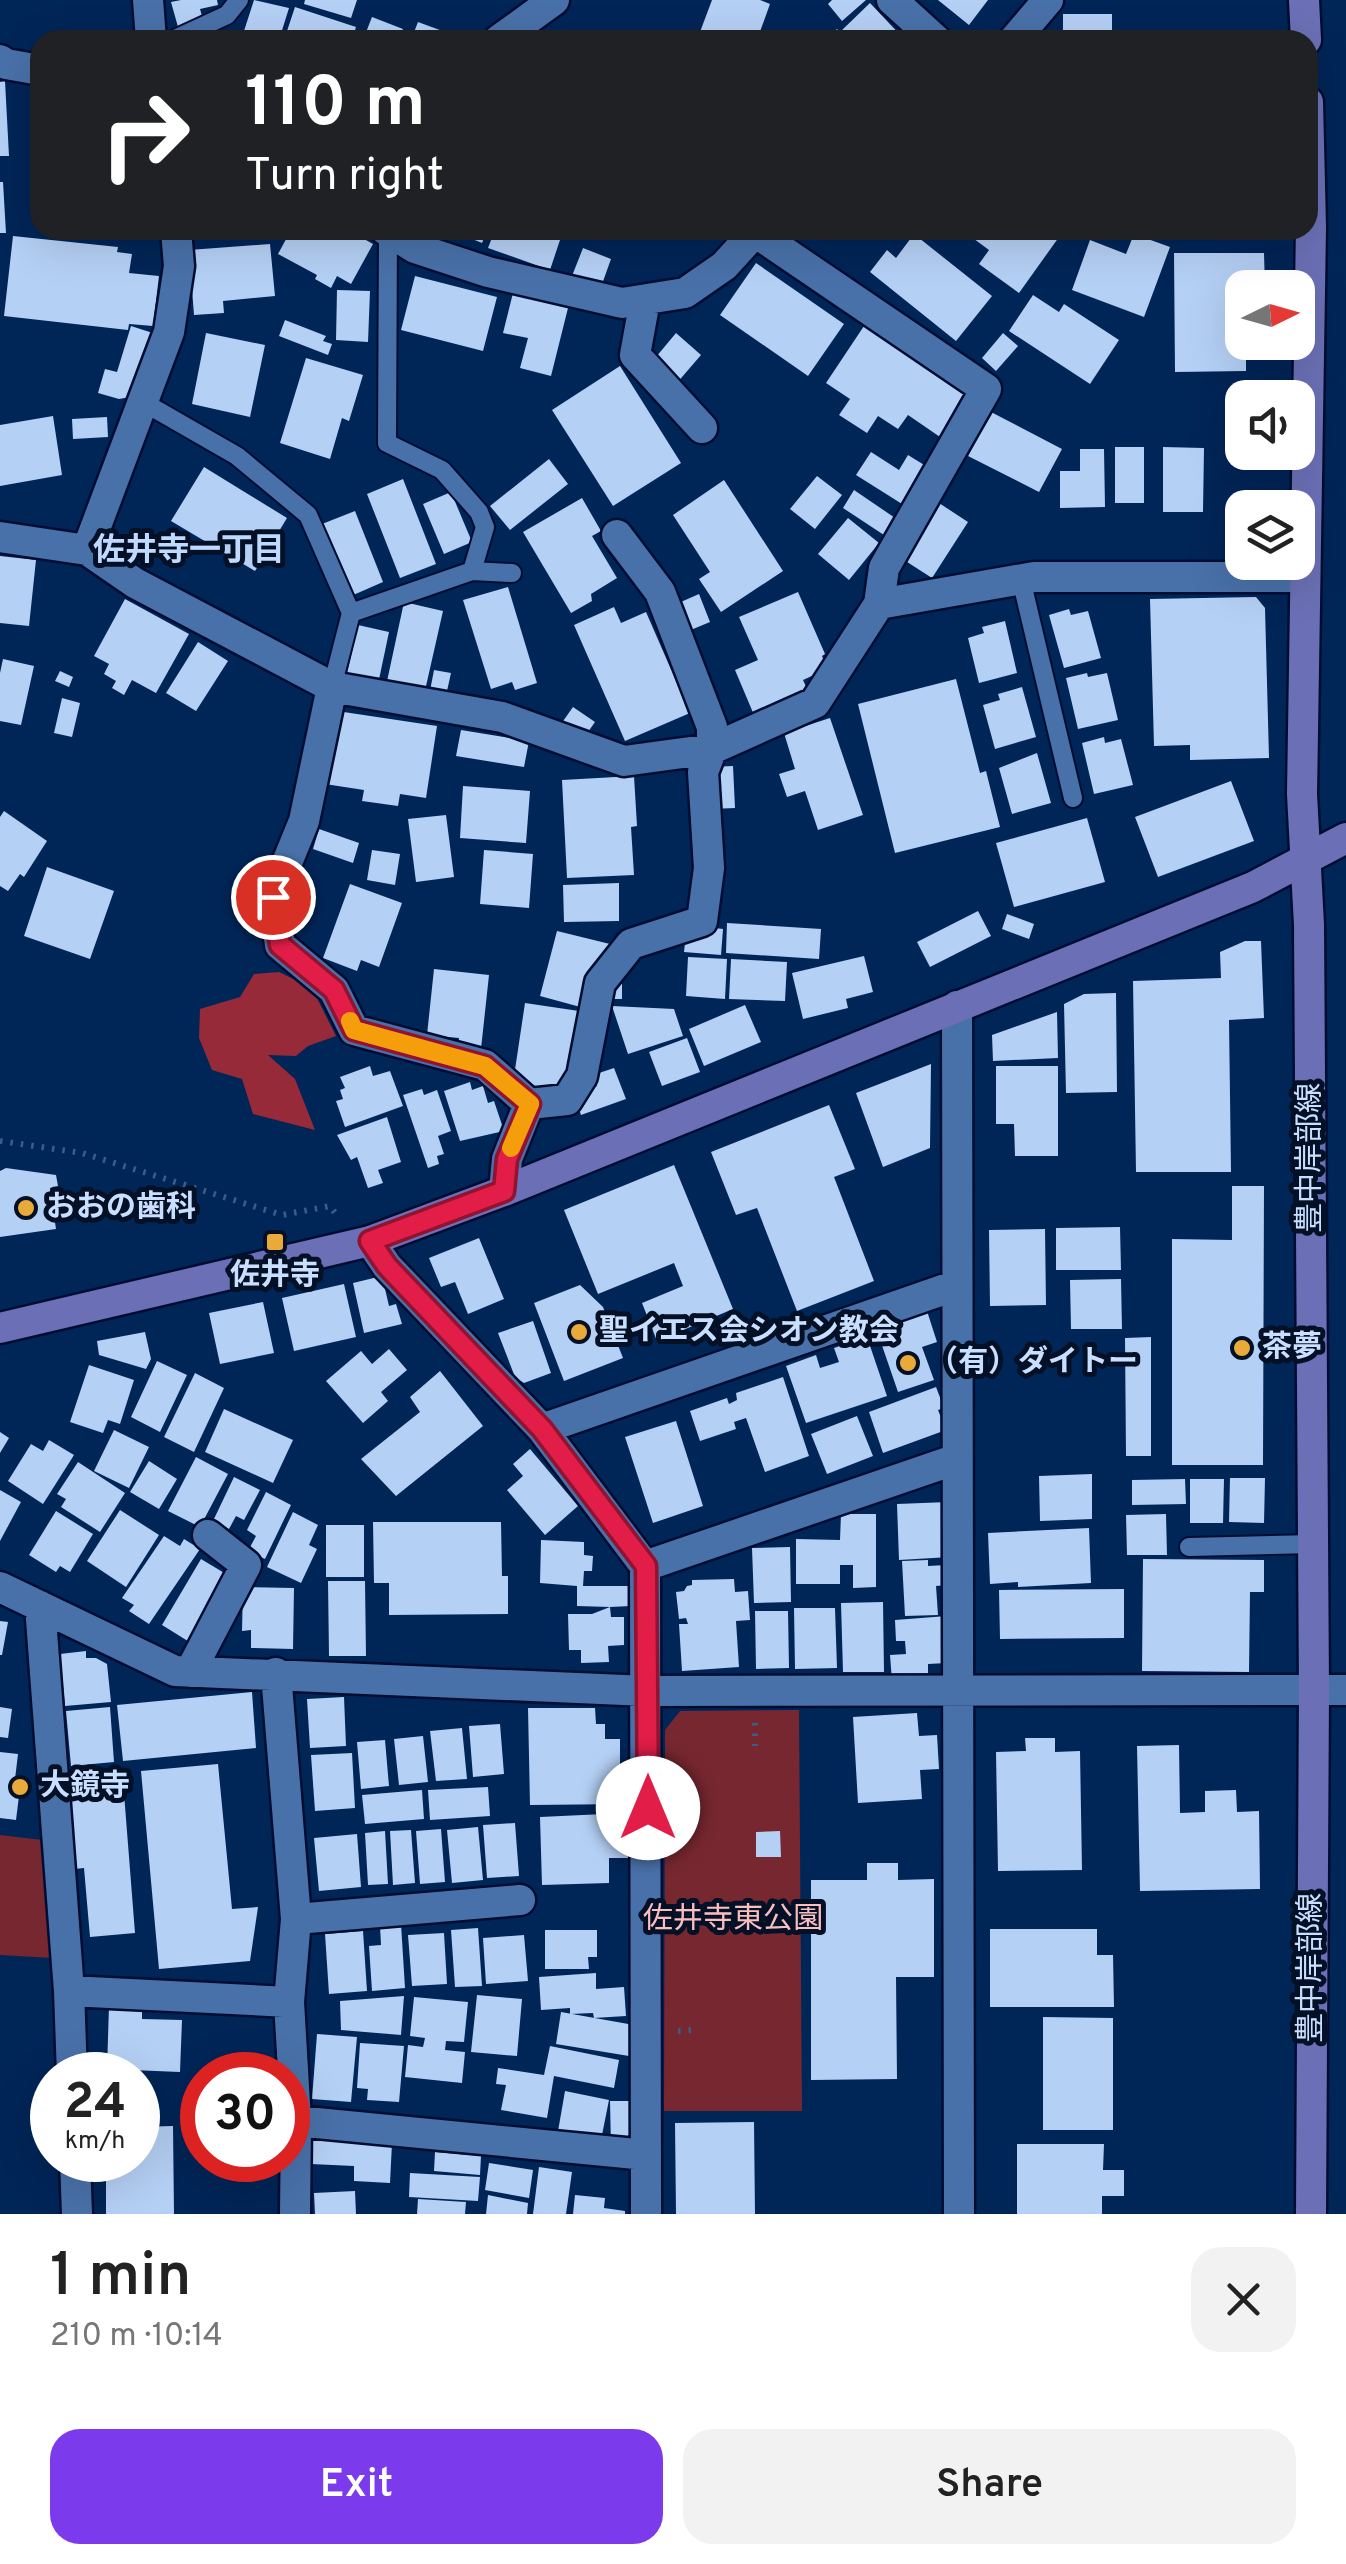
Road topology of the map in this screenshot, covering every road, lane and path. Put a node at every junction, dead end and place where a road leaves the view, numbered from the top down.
1 (148, 0) edge
2 (239, 0) edge
3 (554, 0) edge
4 (892, 0) edge
5 (1048, 0) edge
6 (1304, 0) edge
7 (150, 30) edge
8 (194, 30) edge
9 (513, 30) edge
10 (925, 30) edge
11 (1022, 30) edge
12 (1306, 30) edge
13 (0, 60) edge
14 (30, 68) edge
15 (177, 240) edge
16 (387, 240) edge
17 (420, 240) edge
18 (748, 240) edge
19 (769, 240) edge
20 (1309, 240) edge
21 (645, 300) junction
22 (143, 402) junction
23 (702, 428) dead end
24 (1306, 490) edge
25 (617, 536) dead end
26 (0, 538) edge
27 (87, 550) junction
28 (472, 571) junction
29 (512, 573) dead end
30 (1225, 578) edge
31 (1021, 579) junction
32 (1305, 580) edge
33 (879, 604) junction
34 (351, 613) junction
35 (332, 687) junction
36 (712, 750) junction
37 (1073, 798) dead end
38 (1346, 838) edge
39 (1306, 858) junction
40 (958, 1006) junction
41 (530, 1104) junction
42 (0, 1142) edge
43 (504, 1191) junction
44 (340, 1221) dead end
45 (370, 1241) junction
46 (958, 1285) junction
47 (0, 1328) edge
48 (542, 1429) junction
49 (957, 1458) junction
50 (208, 1535) dead end
51 (1313, 1544) junction
52 (1190, 1547) dead end
53 (646, 1566) junction
54 (0, 1587) edge
55 (40, 1606) junction
56 (190, 1672) junction
57 (276, 1673) junction
58 (1346, 1690) edge
59 (646, 1691) junction
60 (1314, 1691) junction
61 (960, 1692) junction
62 (520, 1900) dead end
63 (296, 1920) junction
64 (69, 1991) junction
65 (289, 2002) junction
66 (71, 2052) edge
67 (292, 2052) edge
68 (310, 2121) edge
69 (646, 2155) junction
70 (76, 2182) edge
71 (295, 2182) edge
72 (77, 2214) edge
73 (295, 2214) edge
74 (646, 2214) edge
75 (959, 2214) edge
76 (1311, 2214) edge

1 - 7 street
2 - 8 lane
3 - 9 street
4 - 10 street
5 - 11 street
6 - 12 street
13 - 14 street
15 - 22 street
16 - 28 lane
17 - 21 street
18 - 21 street
19 - 33 street
20 - 24 street, 豊中岸部線
21 - 23 street
22 - 27 street
22 - 34 lane
25 - 36 street
26 - 27 street
27 - 35 street
28 - 29 lane
28 - 34 lane
30 - 31 street
31 - 33 street
31 - 37 lane
32 - 39 street, 豊中岸部線
33 - 36 street
34 - 35 lane
35 - 36 street
35 - 41 street
36 - 41 street
38 - 39 street
39 - 40 street
39 - 51 street, 豊中岸部線
40 - 43 street
40 - 46 street
41 - 43 street
42 - 44 path
43 - 45 street
45 - 47 street
45 - 48 street
46 - 48 street
46 - 49 street
48 - 53 street
49 - 53 street
49 - 61 street
50 - 56 street
51 - 52 lane
51 - 60 street, 豊中岸部線
53 - 59 street
54 - 55 street
55 - 56 street
55 - 64 street
56 - 57 street
57 - 59 street
57 - 63 street
58 - 60 street
59 - 61 street
59 - 69 street
60 - 61 street
60 - 76 street, 豊中岸部線
61 - 75 street
62 - 63 street
63 - 65 street
64 - 65 street
64 - 66 street
65 - 67 street
68 - 69 street
69 - 74 street
70 - 72 street
71 - 73 street

